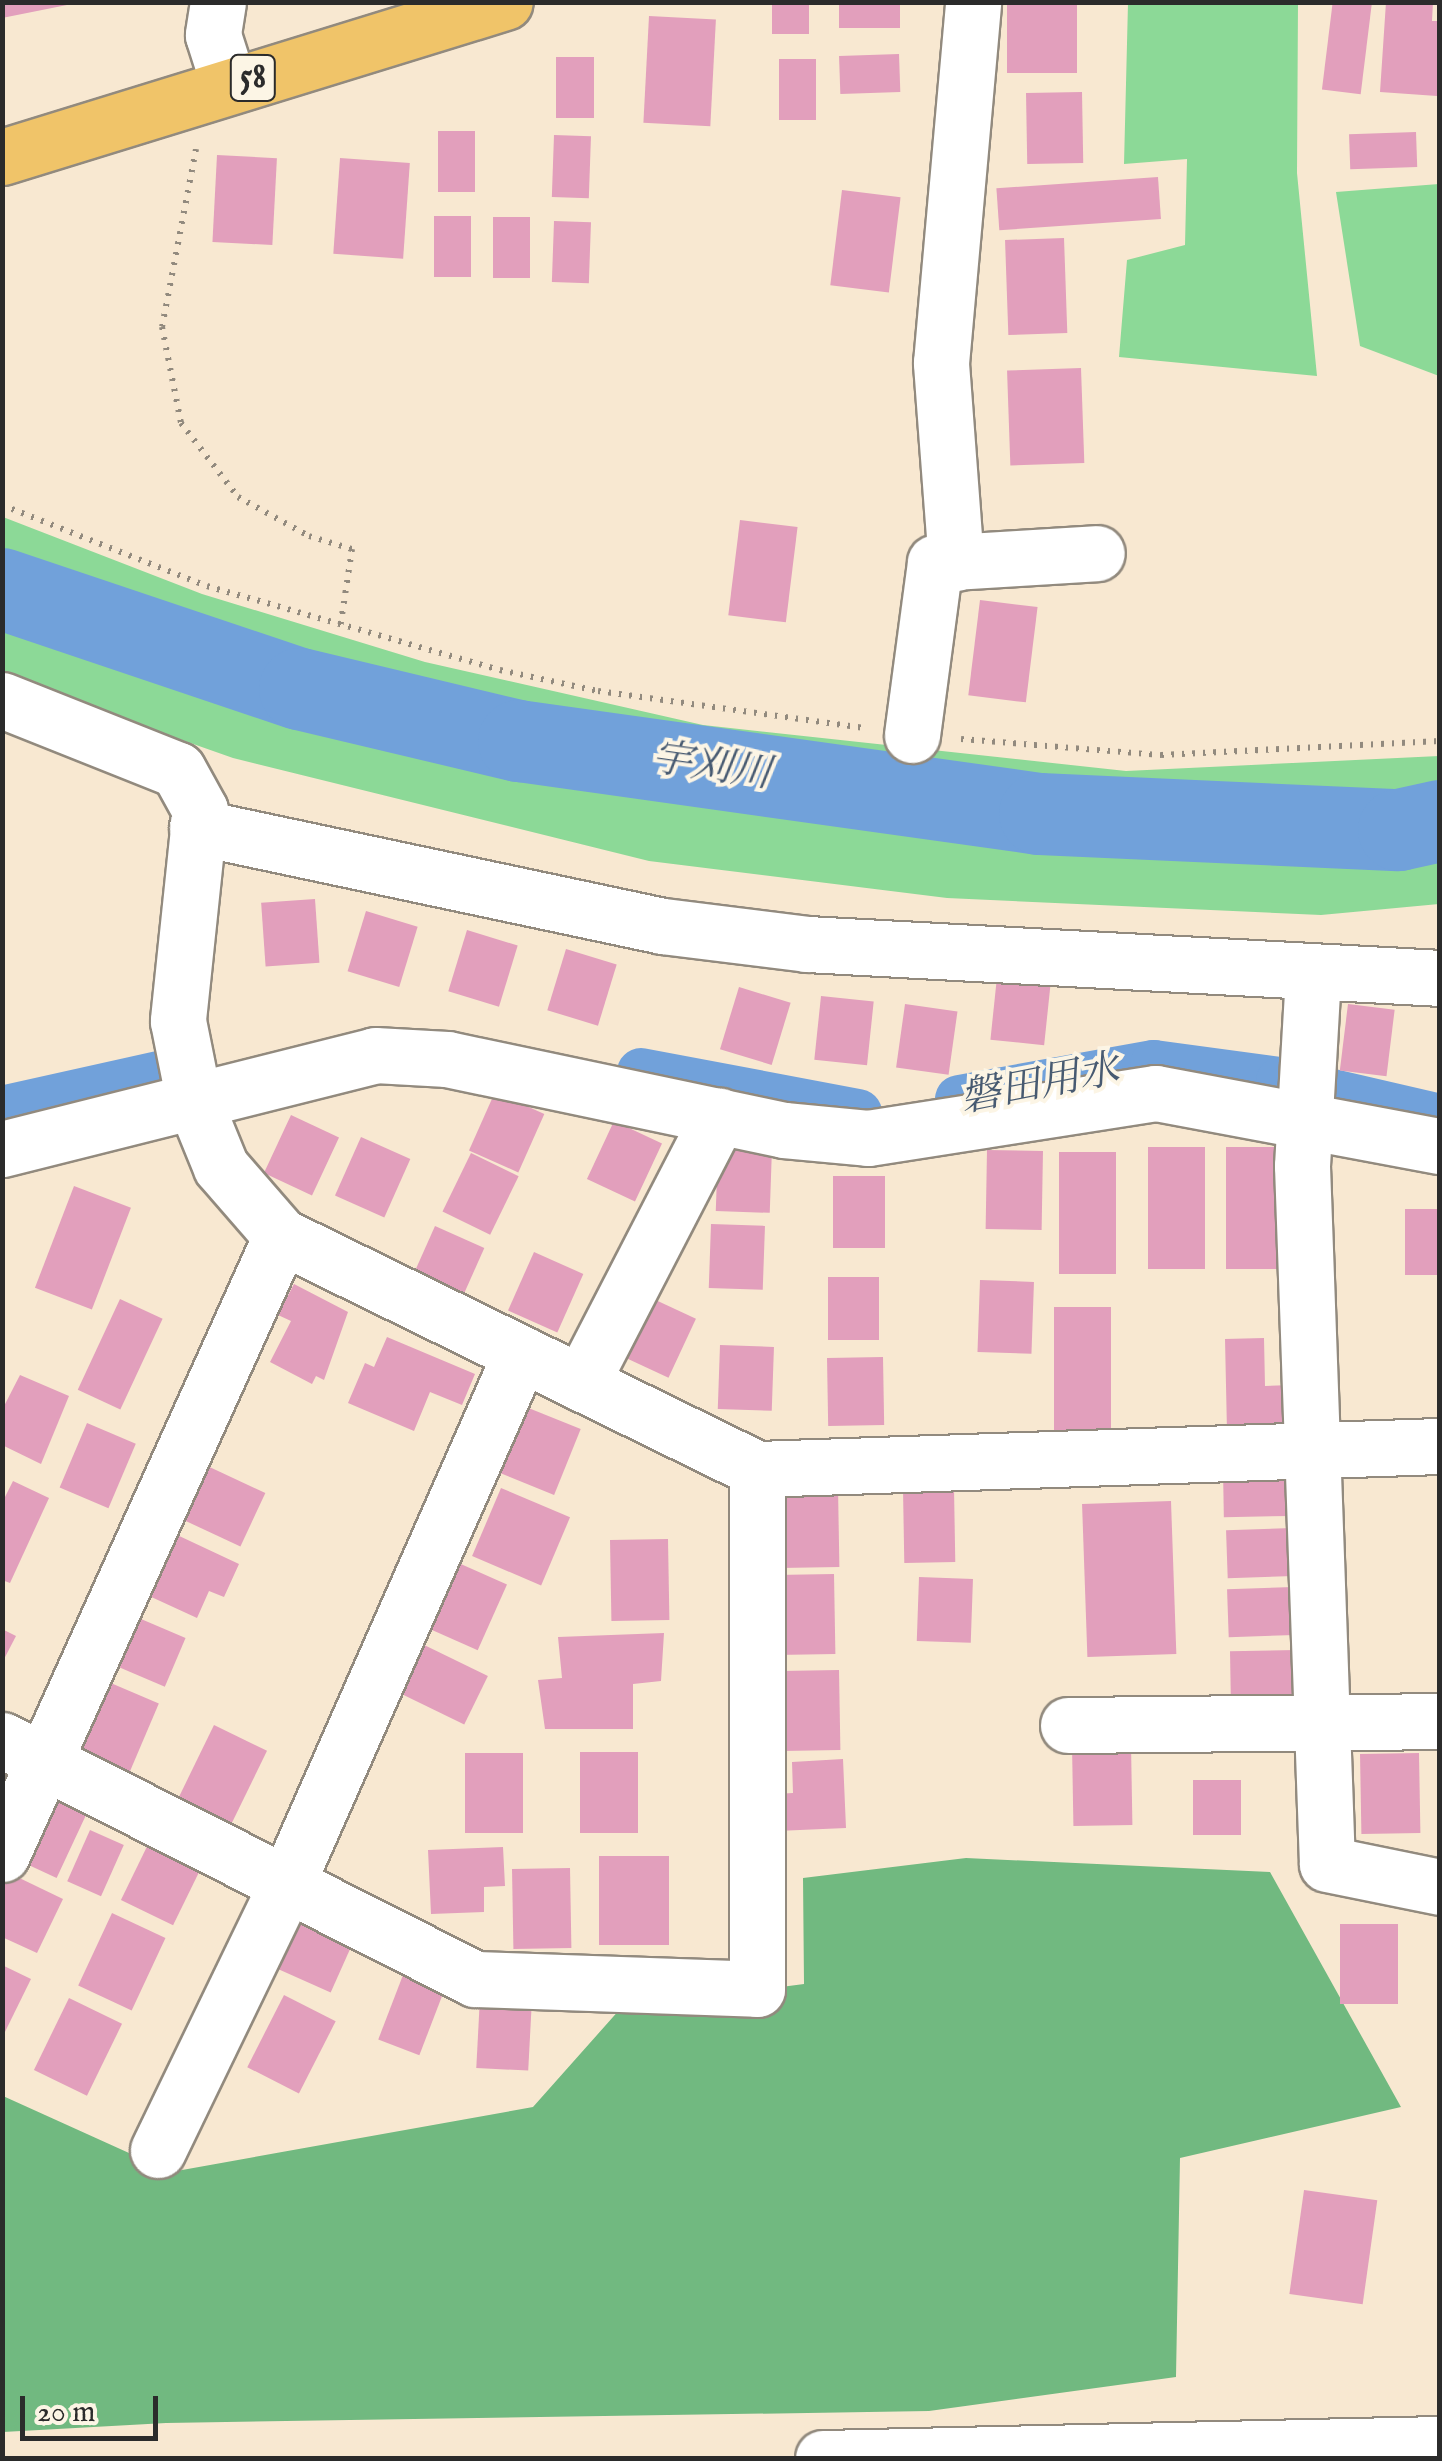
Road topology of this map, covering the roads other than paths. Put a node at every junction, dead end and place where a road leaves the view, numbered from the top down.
1 (218, 2) edge
2 (505, 2) edge
3 (973, 2) edge
4 (229, 85) junction
5 (2, 157) edge
6 (1097, 553) dead end
7 (956, 562) junction
8 (2, 700) edge
9 (912, 735) road end
10 (198, 826) junction
11 (1313, 975) junction
12 (1440, 978) edge
13 (194, 1101) junction
14 (719, 1116) junction
15 (1305, 1116) junction
16 (1440, 1146) edge
17 (2, 1149) edge
18 (280, 1236) junction
19 (521, 1353) junction
20 (581, 1382) junction
21 (1440, 1446) edge
22 (1310, 1451) junction
23 (757, 1469) junction
24 (1321, 1720) junction
25 (1440, 1721) edge
26 (1068, 1725) dead end
27 (25, 1750) edge
28 (2, 1854) edge
29 (287, 1883) junction
30 (1440, 1888) edge
31 (158, 2150) dead end
32 (1440, 2444) edge
33 (823, 2458) edge

1 - 4 street
2 - 4 main road, 58
3 - 7 street
4 - 5 main road, 58
6 - 7 street
7 - 9 street
8 - 10 street
10 - 11 street
10 - 13 street
11 - 12 street
11 - 15 street
13 - 14 street
13 - 17 street
13 - 18 street
14 - 15 street
14 - 20 street
15 - 16 street
15 - 22 street
18 - 19 street
18 - 27 street
19 - 20 street
19 - 29 street
20 - 23 street
21 - 22 street
22 - 23 street
22 - 24 street
23 - 29 street
24 - 25 street
24 - 26 street
24 - 30 street
27 - 28 street
27 - 29 street
29 - 31 street
32 - 33 street

